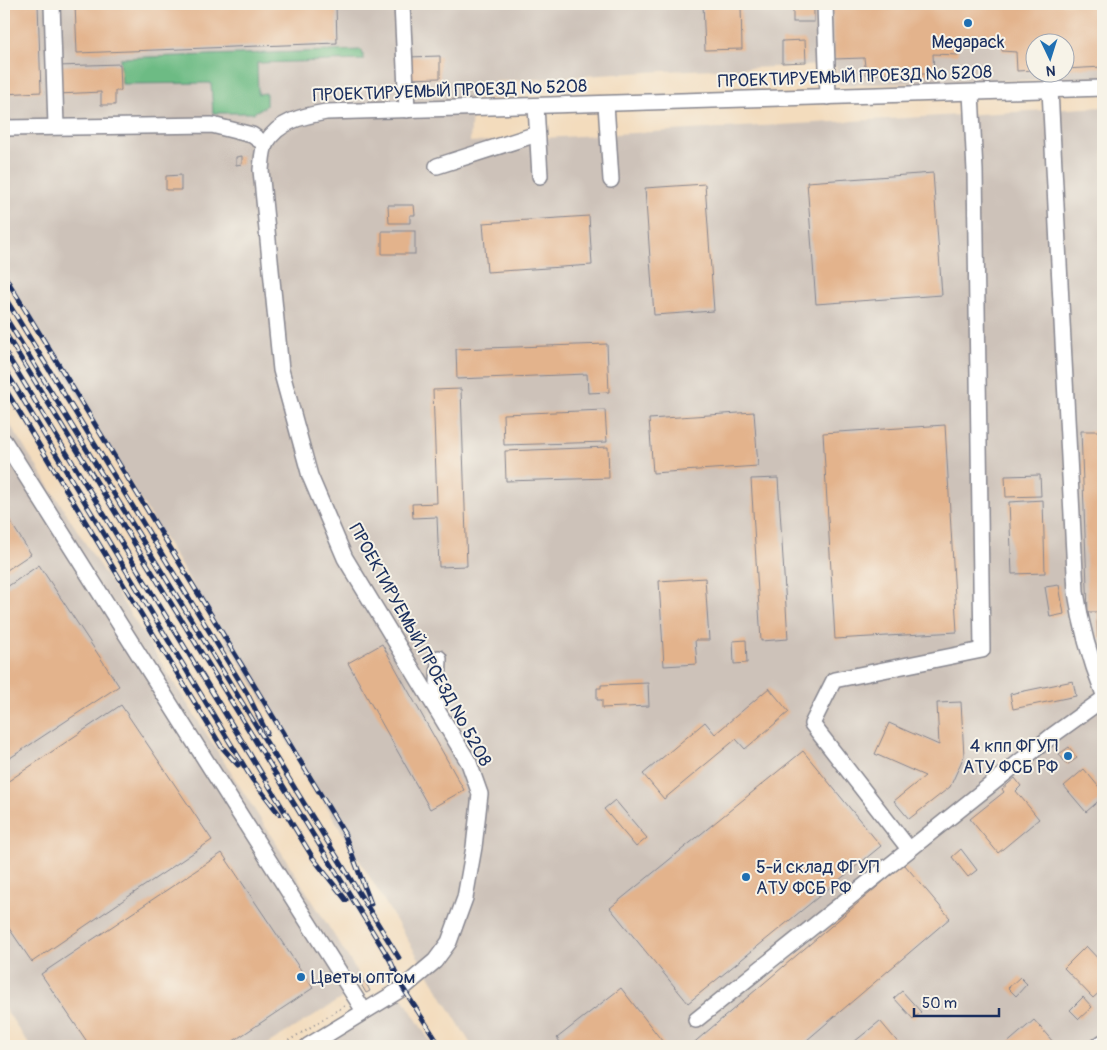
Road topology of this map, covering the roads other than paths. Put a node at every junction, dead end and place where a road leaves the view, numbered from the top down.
1 (52, 4) edge
2 (402, 4) edge
3 (825, 4) edge
4 (1103, 88) edge
5 (1050, 90) junction
6 (971, 92) junction
7 (828, 97) junction
8 (606, 104) junction
9 (536, 106) junction
10 (406, 110) junction
11 (56, 126) junction
12 (4, 128) edge
13 (537, 134) junction
14 (265, 144) junction
15 (437, 166) dead end
16 (540, 176) dead end
17 (611, 180) dead end
18 (4, 441) edge
19 (440, 658) dead end
20 (1103, 692) edge
21 (1103, 699) edge
22 (438, 710) junction
23 (910, 849) junction
24 (364, 1011) junction
25 (696, 1020) dead end
26 (1103, 1042) edge
27 (308, 1046) edge
28 (1098, 1046) edge

1 - 11 street
2 - 10 street
3 - 7 street
4 - 5 street, ПРОЕКТИРУЕМЫЙ ПРОЕЗД № 5208
5 - 6 street, ПРОЕКТИРУЕМЫЙ ПРОЕЗД № 5208
5 - 20 street
6 - 7 street, ПРОЕКТИРУЕМЫЙ ПРОЕЗД № 5208
6 - 23 street
7 - 8 street, ПРОЕКТИРУЕМЫЙ ПРОЕЗД № 5208
8 - 9 street, ПРОЕКТИРУЕМЫЙ ПРОЕЗД № 5208
8 - 17 street
9 - 10 street, ПРОЕКТИРУЕМЫЙ ПРОЕЗД № 5208
9 - 13 street
10 - 14 street, ПРОЕКТИРУЕМЫЙ ПРОЕЗД № 5208
11 - 12 street
11 - 14 street
13 - 15 street
13 - 16 street
14 - 22 street, ПРОЕКТИРУЕМЫЙ ПРОЕЗД № 5208
18 - 24 street
19 - 22 street
21 - 23 street
22 - 24 street, ПРОЕКТИРУЕМЫЙ ПРОЕЗД № 5208
23 - 25 street
24 - 27 street, ПРОЕКТИРУЕМЫЙ ПРОЕЗД № 5208
26 - 28 street

